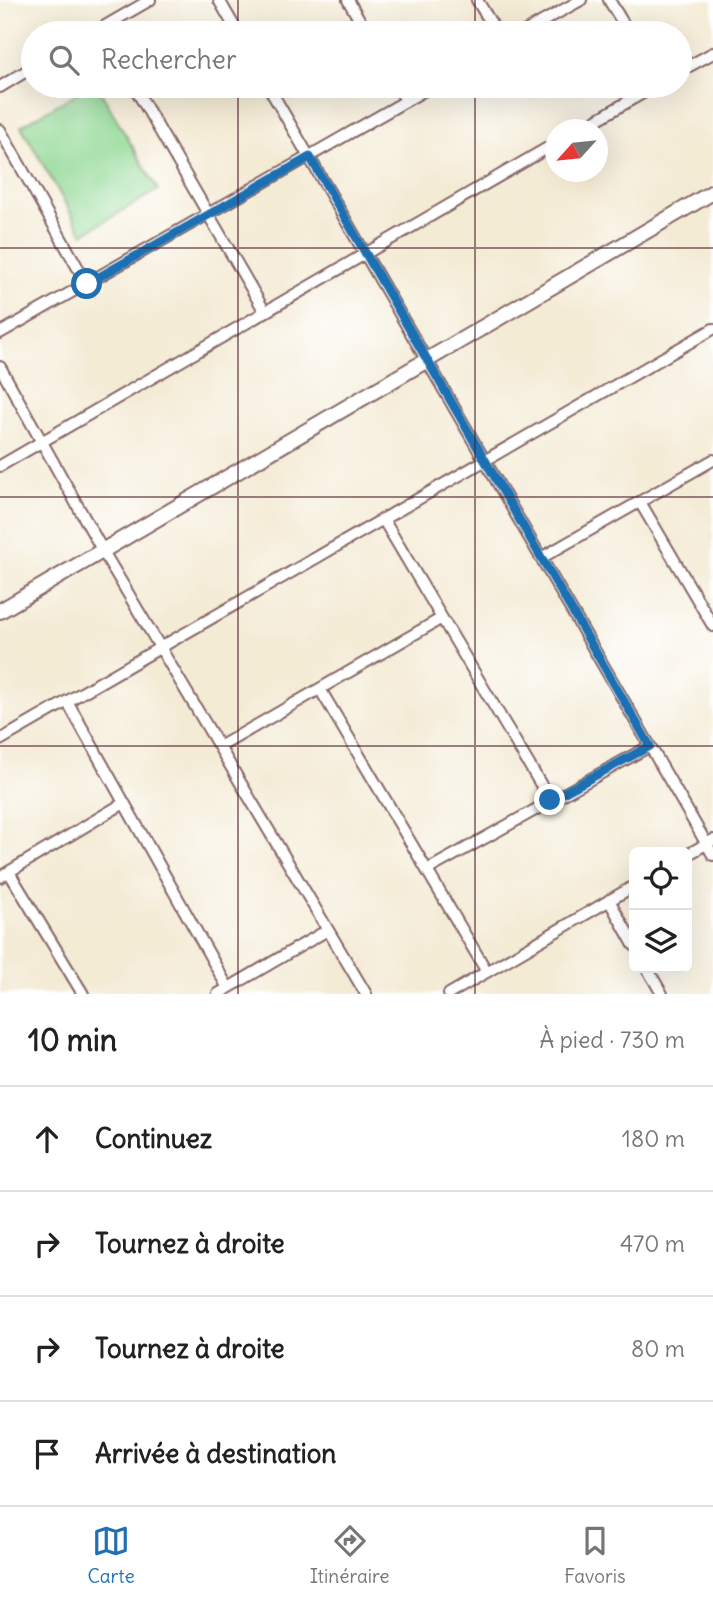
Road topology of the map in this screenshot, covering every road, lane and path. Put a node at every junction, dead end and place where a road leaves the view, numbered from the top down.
1 (150, 0) edge
2 (219, 0) edge
3 (348, 0) edge
4 (477, 0) edge
5 (581, 0) edge
6 (609, 0) edge
7 (117, 21) edge
8 (231, 21) edge
9 (360, 21) edge
10 (489, 21) edge
11 (543, 21) edge
12 (622, 21) edge
13 (713, 52) edge
14 (692, 64) edge
15 (21, 74) edge
16 (0, 87) edge
17 (141, 98) edge
18 (275, 98) edge
19 (404, 98) edge
20 (411, 98) edge
21 (634, 98) edge
22 (406, 101) junction
23 (598, 119) edge
24 (0, 130) edge
25 (545, 149) edge
26 (310, 157) junction
27 (713, 192) edge
28 (208, 215) junction
29 (365, 252) junction
30 (87, 284) junction
31 (265, 312) junction
32 (713, 329) edge
33 (0, 333) edge
34 (427, 360) junction
35 (0, 367) edge
36 (41, 442) junction
37 (713, 460) edge
38 (485, 461) junction
39 (0, 466) edge
40 (640, 502) junction
41 (383, 519) junction
42 (104, 553) junction
43 (541, 558) junction
44 (0, 611) edge
45 (442, 618) junction
46 (713, 626) edge
47 (162, 648) junction
48 (320, 689) junction
49 (67, 701) junction
50 (0, 740) edge
51 (221, 746) junction
52 (650, 746) junction
53 (550, 800) junction
54 (124, 803) junction
55 (710, 842) edge
56 (692, 852) edge
57 (713, 855) edge
58 (429, 869) junction
59 (5, 874) edge
60 (629, 889) edge
61 (609, 900) junction
62 (326, 931) junction
63 (629, 936) edge
64 (487, 972) junction
65 (650, 973) edge
66 (228, 988) junction
67 (83, 994) edge
68 (218, 994) edge
69 (366, 994) edge
70 (449, 994) edge
71 (662, 994) edge

1 - 7 street
2 - 8 street
3 - 9 street
4 - 10 street
5 - 11 street
6 - 12 street
13 - 14 street
15 - 16 street
17 - 28 street
18 - 26 street
19 - 22 street
20 - 22 street
21 - 23 street
22 - 26 street
24 - 30 street
25 - 29 street
26 - 28 street
26 - 29 street
27 - 34 street
28 - 30 street
28 - 31 street
29 - 31 street
29 - 34 street
30 - 33 street
31 - 36 street
32 - 38 street
34 - 38 street
34 - 42 street
35 - 36 street
36 - 39 street
36 - 42 street
37 - 40 street
38 - 41 street
38 - 43 street
40 - 43 street
40 - 46 street
41 - 45 street
41 - 47 street
42 - 44 street
42 - 47 street
43 - 52 street
45 - 48 street
45 - 53 street
47 - 49 street
47 - 51 street
48 - 51 street
48 - 58 street
49 - 50 street
49 - 54 street
51 - 62 street
52 - 53 street
52 - 55 street
53 - 58 street
54 - 59 street
54 - 66 street
55 - 56 street
55 - 57 street
58 - 64 street
59 - 67 street
60 - 61 street
61 - 63 street
61 - 64 street
62 - 66 street
62 - 69 street
64 - 70 street
65 - 71 street
66 - 68 street

